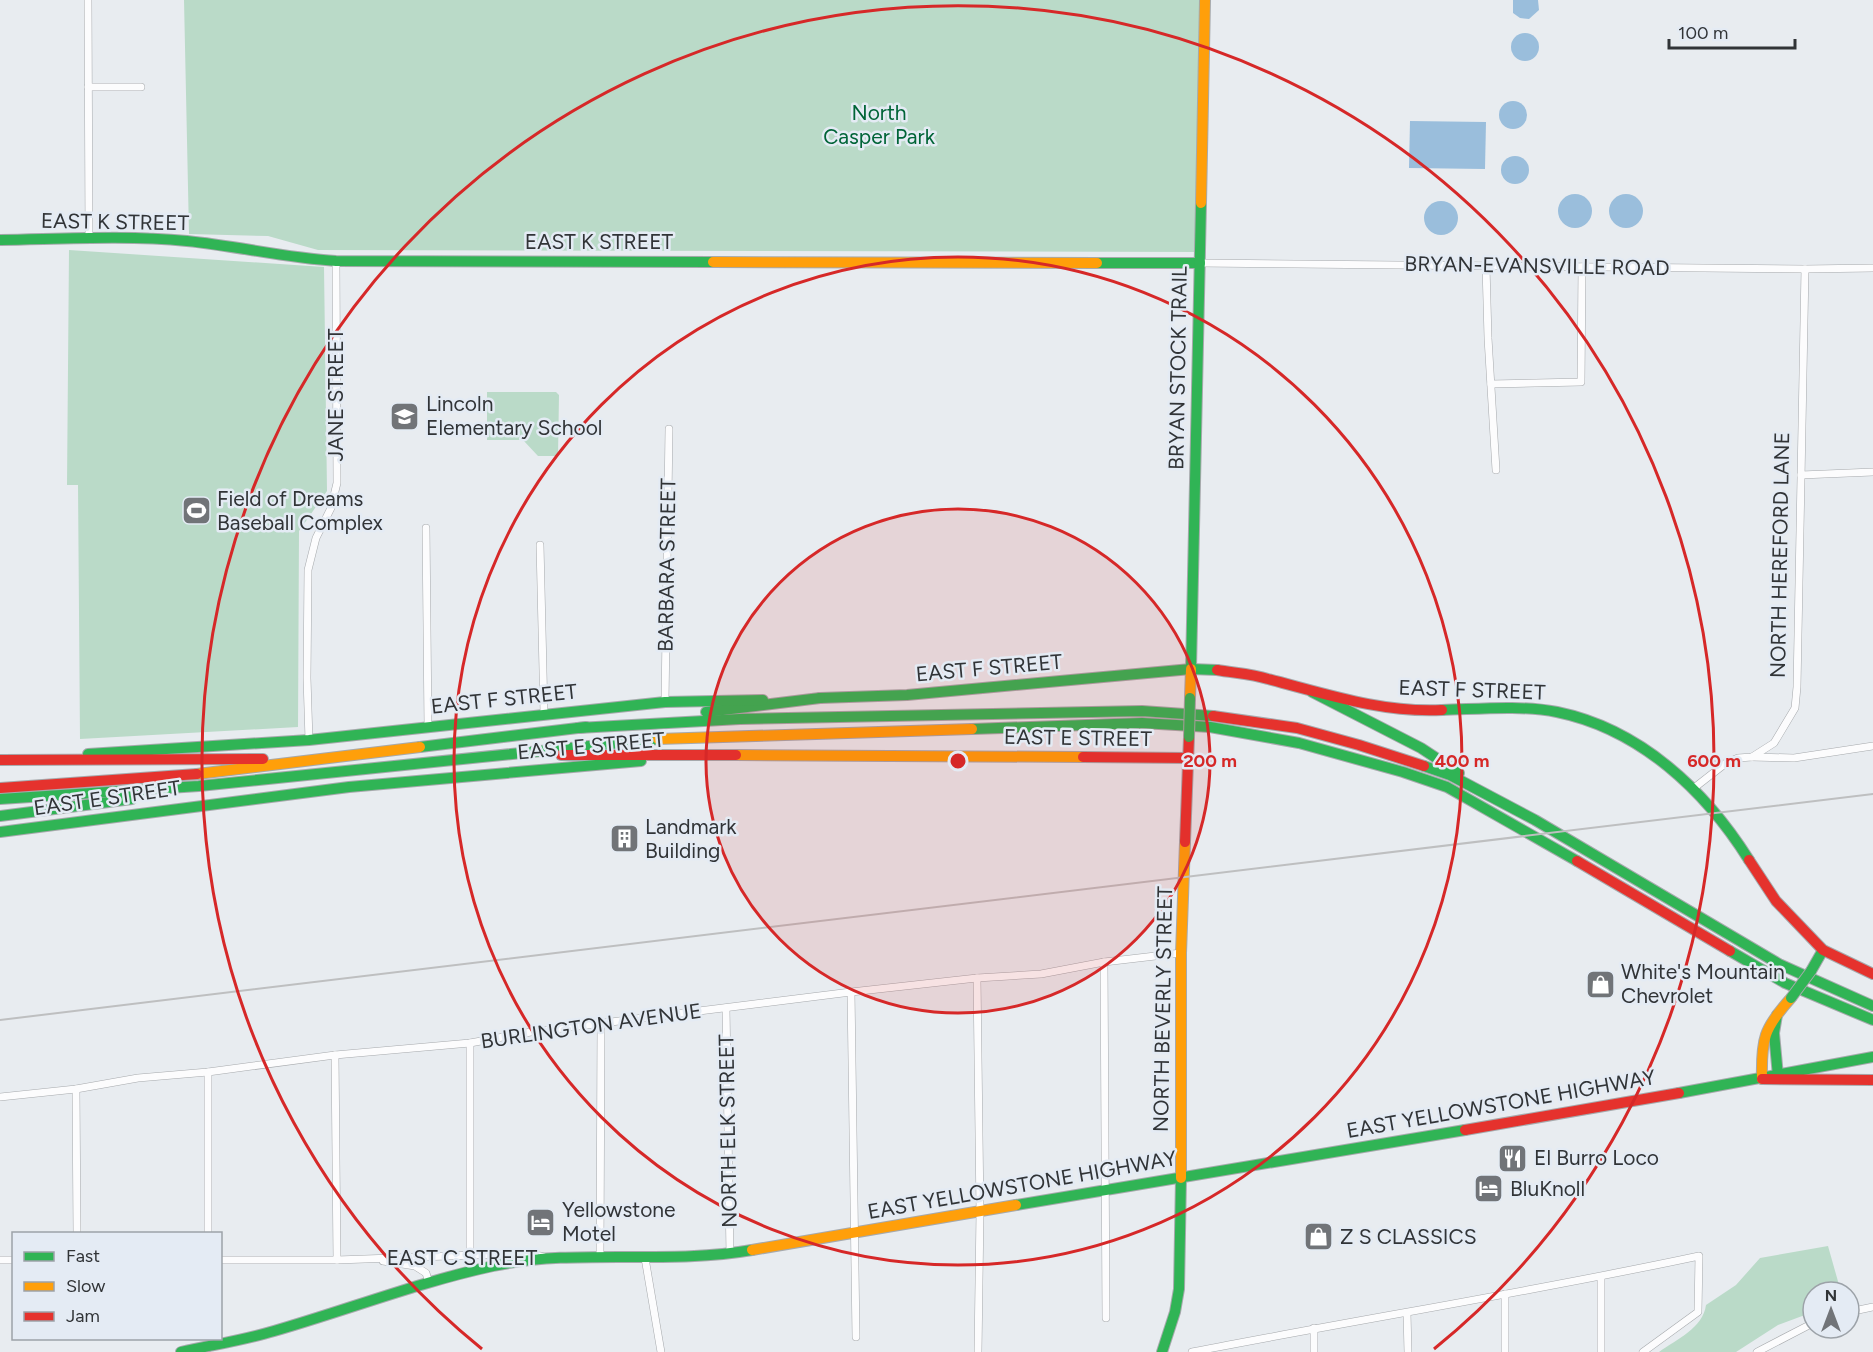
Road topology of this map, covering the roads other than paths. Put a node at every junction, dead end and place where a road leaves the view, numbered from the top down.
1 (88, 0) edge
2 (1205, 0) edge
3 (88, 87) junction
4 (141, 87) dead end
5 (89, 239) junction
6 (0, 240) edge
7 (336, 261) junction
8 (1200, 263) junction
9 (1486, 266) junction
10 (1582, 267) junction
11 (1873, 268) edge
12 (1804, 269) junction
13 (1491, 384) junction
14 (669, 429) dead end
15 (1496, 470) dead end
16 (1873, 472) edge
17 (1801, 475) junction
18 (426, 528) dead end
19 (540, 545) dead end
20 (1191, 669) junction
21 (1312, 692) junction
22 (820, 698) junction
23 (665, 702) junction
24 (544, 713) junction
25 (428, 727) junction
26 (578, 728) junction
27 (1189, 737) joint
28 (309, 740) junction
29 (1873, 746) edge
30 (514, 753) junction
31 (736, 755) junction
32 (1752, 757) junction
33 (346, 758) junction
34 (1188, 758) junction
35 (0, 760) edge
36 (198, 786) junction
37 (0, 788) edge
38 (1694, 788) junction
39 (0, 800) edge
40 (0, 816) edge
41 (1535, 820) junction
42 (0, 832) edge
43 (1823, 950) junction
44 (1181, 953) junction
45 (1104, 962) junction
46 (1873, 974) edge
47 (977, 978) junction
48 (851, 992) junction
49 (1873, 1006) edge
50 (726, 1008) junction
51 (1777, 1014) junction
52 (1873, 1020) edge
53 (601, 1023) junction
54 (470, 1042) junction
55 (335, 1055) junction
56 (1873, 1057) edge
57 (208, 1072) junction
58 (1778, 1076) junction
59 (1762, 1079) junction
60 (1873, 1080) edge
61 (76, 1089) junction
62 (0, 1097) edge
63 (1181, 1178) junction
64 (1106, 1190) junction
65 (980, 1212) junction
66 (77, 1232) edge
67 (208, 1232) edge
68 (855, 1233) junction
69 (730, 1254) junction
70 (469, 1256) junction
71 (600, 1257) junction
72 (645, 1258) junction
73 (372, 1259) junction
74 (552, 1259) junction
75 (222, 1260) edge
76 (337, 1260) junction
77 (470, 1271) junction
78 (1601, 1278) junction
79 (429, 1283) junction
80 (1505, 1294) junction
81 (1407, 1313) junction
82 (1106, 1318) dead end
83 (1314, 1328) junction
84 (1801, 1329) edge
85 (856, 1337) dead end
86 (1218, 1349) edge
87 (181, 1352) edge
88 (661, 1352) edge
89 (978, 1352) edge
90 (1162, 1352) edge
91 (1192, 1352) edge
92 (1314, 1352) edge
93 (1408, 1352) edge
94 (1505, 1352) edge
95 (1601, 1352) edge
96 (1643, 1352) edge
97 (1757, 1352) edge

1 - 3 street
2 - 8 main road, BRYAN STOCK TRAIL
3 - 4 street
3 - 5 street
5 - 6 main road, EAST K STREET
5 - 7 main road, EAST K STREET
7 - 8 main road, EAST K STREET
7 - 28 street, JANE STREET
8 - 9 street, BRYAN-EVANSVILLE ROAD
8 - 20 main road, BRYAN STOCK TRAIL
9 - 10 street, BRYAN-EVANSVILLE ROAD
9 - 13 street
10 - 12 street, BRYAN-EVANSVILLE ROAD
10 - 13 street
11 - 12 street, BRYAN-EVANSVILLE ROAD
12 - 17 street, NORTH HEREFORD LANE
13 - 15 street
14 - 23 street, BARBARA STREET
16 - 17 street
17 - 32 street, NORTH HEREFORD LANE
18 - 25 street
19 - 24 street
20 - 21 main road, EAST F STREET
20 - 22 main road, EAST F STREET
20 - 27 main road, BRYAN STOCK TRAIL, bridge
21 - 38 main road, EAST F STREET
21 - 41 main road
22 - 23 main road, EAST F STREET
22 - 26 main road
23 - 24 main road, EAST F STREET
24 - 25 main road, EAST F STREET
25 - 28 main road, EAST F STREET
26 - 33 main road
26 - 41 main road
27 - 34 main road, NORTH BEVERLY STREET
28 - 35 main road, EAST F STREET
29 - 32 street
30 - 31 main road
30 - 36 main road
30 - 52 main road
31 - 34 main road, EAST E STREET
31 - 42 main road, EAST E STREET
32 - 38 street, NORTH HEREFORD LANE
33 - 35 main road
33 - 37 main road
34 - 44 main road, NORTH BEVERLY STREET
36 - 39 main road
36 - 40 main road
38 - 43 main road, EAST F STREET
41 - 49 main road
43 - 46 main road, EAST F STREET
43 - 51 main road, bridge
44 - 45 street, BURLINGTON AVENUE
44 - 63 main road, NORTH BEVERLY STREET
45 - 47 street, BURLINGTON AVENUE
45 - 64 street
47 - 48 street, BURLINGTON AVENUE
47 - 65 street
48 - 50 street, BURLINGTON AVENUE
48 - 68 street
50 - 53 street, BURLINGTON AVENUE
50 - 69 street, NORTH ELK STREET
51 - 58 main road
51 - 59 main road
53 - 54 street, BURLINGTON AVENUE
53 - 71 street
54 - 55 street, BURLINGTON AVENUE
54 - 70 street
55 - 57 street, BURLINGTON AVENUE
55 - 76 street
56 - 58 main road, EAST YELLOWSTONE HIGHWAY
57 - 61 street, BURLINGTON AVENUE
57 - 67 street
58 - 59 main road, EAST YELLOWSTONE HIGHWAY
59 - 60 main road
59 - 63 main road, EAST YELLOWSTONE HIGHWAY
61 - 62 street, BURLINGTON AVENUE
61 - 66 street
63 - 64 main road, EAST YELLOWSTONE HIGHWAY
63 - 90 main road, NORTH BEVERLY STREET
64 - 65 main road, EAST YELLOWSTONE HIGHWAY
64 - 82 street
65 - 68 main road, EAST YELLOWSTONE HIGHWAY
65 - 89 street
68 - 69 main road, EAST YELLOWSTONE HIGHWAY
68 - 85 street
69 - 72 main road, EAST YELLOWSTONE HIGHWAY
70 - 73 street, EAST C STREET
70 - 74 street, EAST C STREET
70 - 77 street
71 - 72 main road, EAST YELLOWSTONE HIGHWAY
71 - 74 main road, EAST YELLOWSTONE HIGHWAY
72 - 88 street
73 - 76 street, EAST C STREET
73 - 79 street, EAST C STREET
74 - 77 main road, EAST YELLOWSTONE HIGHWAY
75 - 76 street, EAST C STREET
77 - 79 main road, EAST YELLOWSTONE HIGHWAY
78 - 80 street
78 - 95 street
78 - 96 street
79 - 87 main road, EAST YELLOWSTONE HIGHWAY
80 - 81 street
80 - 94 street
81 - 83 street
81 - 93 street
83 - 86 street
83 - 92 street
84 - 97 street
86 - 91 street

